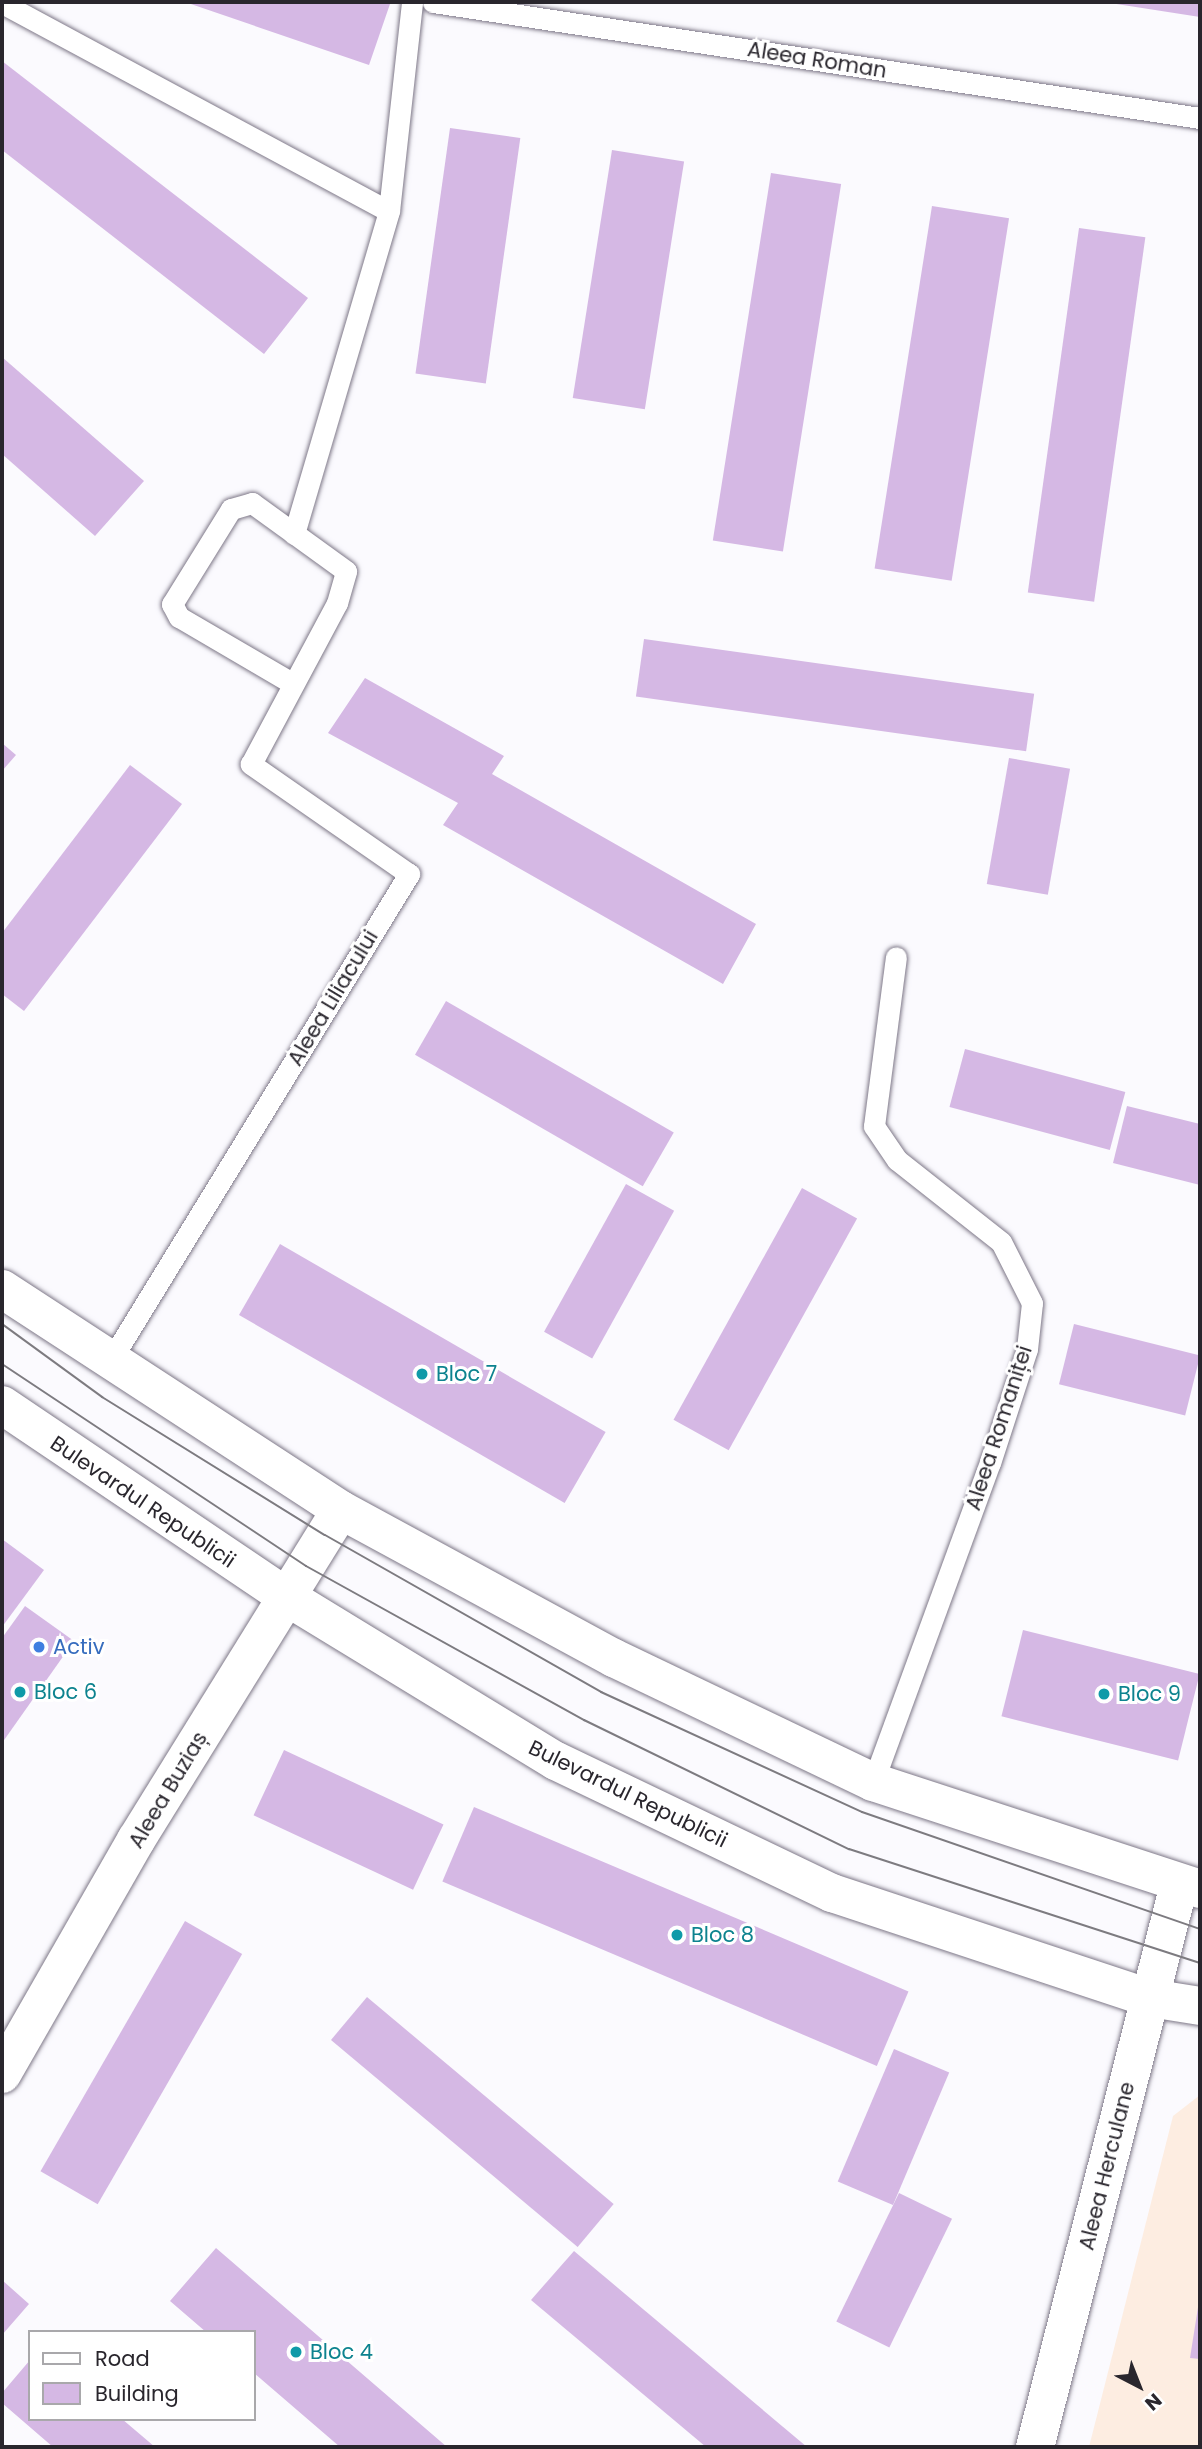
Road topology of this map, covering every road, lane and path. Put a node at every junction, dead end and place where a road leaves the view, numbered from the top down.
1 (411, 2) edge
2 (433, 2) edge
3 (2, 3) edge
4 (1200, 118) edge
5 (389, 211) junction
6 (294, 534) junction
7 (292, 683) junction
8 (896, 957) dead end
9 (2, 1289) edge
10 (109, 1363) junction
11 (2, 1405) edge
12 (341, 1510) junction
13 (286, 1597) junction
14 (873, 1782) junction
15 (1190, 1887) edge
16 (1150, 1998) junction
17 (1200, 2006) edge
18 (2, 2074) edge
19 (1035, 2447) edge

1 - 5 lane
2 - 4 lane, Aleea Roman
3 - 5 lane
5 - 6 lane
6 - 7 lane, Aleea Liliacului
6 - 7 lane, Aleea Liliacului
7 - 10 lane, Aleea Liliacului
8 - 14 lane, Aleea Romaniței
9 - 10 main road
10 - 12 main road
11 - 13 main road, Bulevardul Republicii
12 - 13 main road, Aleea Buziaș
12 - 14 main road
13 - 16 main road, Bulevardul Republicii
13 - 18 main road, Aleea Buziaș
14 - 15 main road
15 - 16 main road, Aleea Herculane
16 - 17 main road, Bulevardul Republicii
16 - 19 main road, Aleea Herculane

